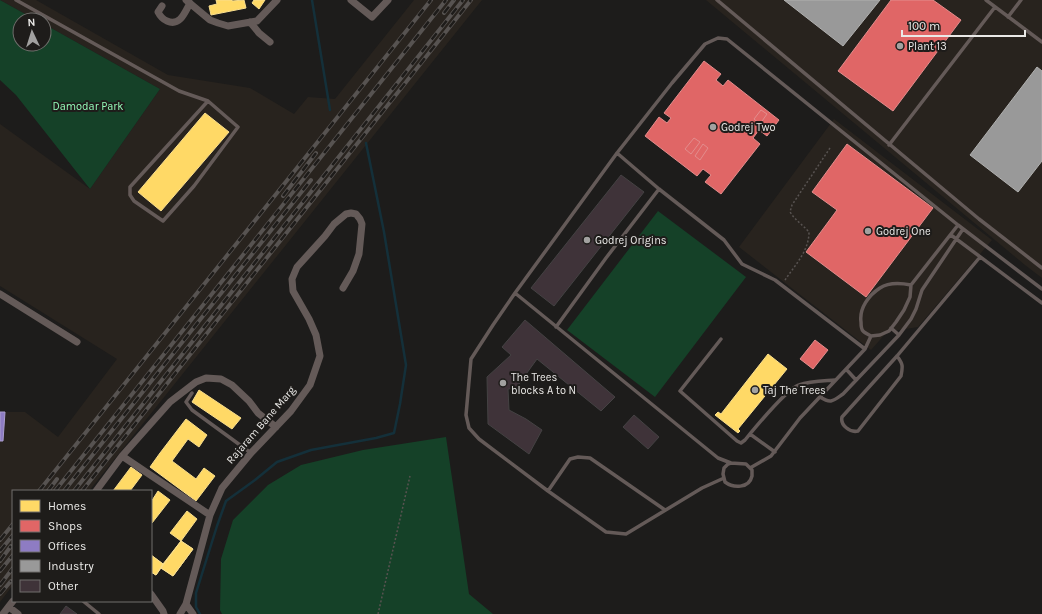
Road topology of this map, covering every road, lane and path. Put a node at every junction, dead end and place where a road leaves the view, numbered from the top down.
1 (16, 0) edge
2 (277, 0) edge
3 (351, 0) edge
4 (388, 0) edge
5 (717, 0) edge
6 (986, 0) edge
7 (996, 0) edge
8 (1021, 0) edge
9 (188, 2) edge
10 (162, 6) dead end
11 (994, 6) junction
12 (1008, 17) junction
13 (250, 22) junction
14 (270, 42) dead end
15 (1042, 42) edge
16 (208, 101) junction
17 (889, 145) junction
18 (830, 148) dead end
19 (617, 152) junction
20 (659, 189) junction
21 (958, 225) junction
22 (963, 229) junction
23 (951, 234) junction
24 (956, 239) junction
25 (980, 257) junction
26 (1042, 268) edge
27 (781, 285) junction
28 (911, 285) junction
29 (343, 288) dead end
30 (1042, 289) edge
31 (515, 293) junction
32 (0, 294) edge
33 (1042, 303) edge
34 (556, 327) junction
35 (891, 328) junction
36 (899, 334) junction
37 (871, 336) junction
38 (721, 339) dead end
39 (76, 342) dead end
40 (865, 349) junction
41 (896, 356) junction
42 (846, 369) junction
43 (836, 380) junction
44 (856, 380) junction
45 (192, 393) dead end
46 (820, 397) junction
47 (276, 427) junction
48 (750, 434) junction
49 (775, 452) junction
50 (251, 453) junction
51 (122, 456) junction
52 (731, 463) junction
53 (750, 468) junction
54 (410, 476) dead end
55 (724, 478) junction
56 (97, 490) edge
57 (548, 492) junction
58 (665, 510) junction
59 (210, 515) junction
60 (152, 595) edge
61 (84, 602) edge
62 (11, 604) edge
63 (186, 604) junction
64 (3, 614) edge
65 (18, 614) edge
66 (99, 614) edge
67 (164, 614) edge
68 (180, 614) edge
69 (193, 614) edge
70 (378, 614) edge

1 - 16 lane
2 - 13 street
3 - 4 street
5 - 17 lane
6 - 11 lane
7 - 11 lane
8 - 12 lane
9 - 10 street
9 - 13 street
11 - 12 lane
11 - 17 lane
12 - 15 lane
13 - 14 street
16 - 16 lane
17 - 26 lane
18 - 27 path
19 - 20 lane
19 - 21 lane
19 - 31 lane
20 - 27 lane
20 - 34 lane
21 - 22 lane
21 - 23 lane
22 - 24 lane
22 - 30 lane
23 - 24 lane
23 - 28 lane
24 - 25 lane
24 - 36 lane
25 - 33 lane
25 - 41 lane
27 - 40 lane
28 - 35 lane
28 - 37 lane
29 - 47 street, Rajaram Bane Marg
31 - 34 lane
31 - 57 lane
32 - 39 street
34 - 52 lane
35 - 36 lane
35 - 37 lane
36 - 44 lane
37 - 40 lane
38 - 48 lane
40 - 42 lane
41 - 41 lane
42 - 43 lane
42 - 44 lane
43 - 46 lane
43 - 48 lane
44 - 46 lane
45 - 50 lane
46 - 49 lane
47 - 50 street, Rajaram Bane Marg
47 - 51 street
48 - 49 lane
49 - 53 lane
50 - 59 street, Rajaram Bane Marg
51 - 56 street
51 - 59 street
52 - 53 lane
52 - 55 lane
53 - 55 lane
54 - 70 path
55 - 58 lane
57 - 58 lane
57 - 58 lane
59 - 63 street, Rajaram Bane Marg
60 - 67 street
61 - 66 lane
62 - 64 street
62 - 65 street
63 - 68 street, Rajaram Bane Marg
63 - 69 street

